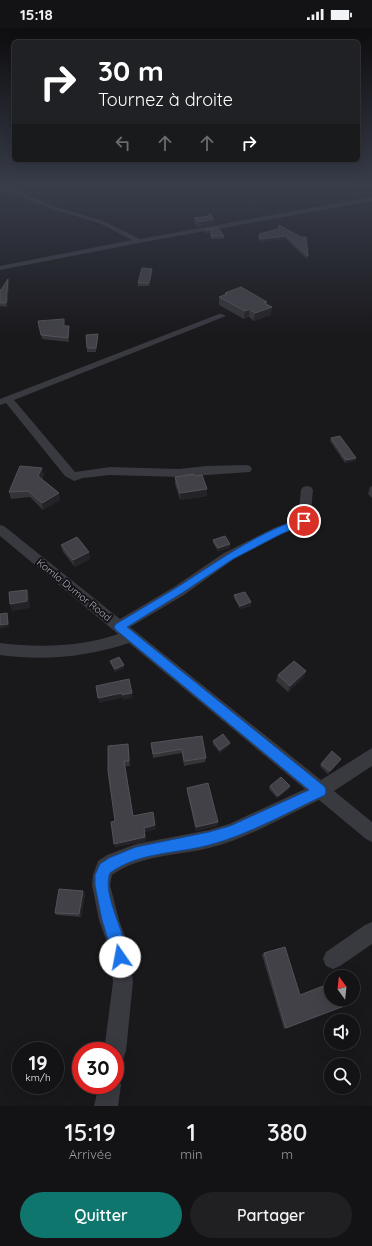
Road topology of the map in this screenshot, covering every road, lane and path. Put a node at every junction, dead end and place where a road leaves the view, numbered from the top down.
1 (130, 236) edge
2 (165, 236) edge
3 (139, 241) junction
4 (0, 268) edge
5 (222, 316) dead end
6 (4, 400) edge
7 (246, 469) dead end
8 (307, 490) dead end
9 (0, 529) edge
10 (125, 631) junction
11 (0, 649) edge
12 (372, 756) edge
13 (320, 791) junction
14 (372, 833) edge
15 (372, 932) edge
16 (333, 959) dead end
17 (116, 1042) edge
18 (108, 1094) edge
19 (106, 1106) edge

1 - 3 street
2 - 3 street
3 - 4 street
5 - 6 street
6 - 7 street
8 - 10 street
9 - 10 street, Komla Dumor Road
10 - 11 street
10 - 13 street, Komla Dumor Road
12 - 13 street
13 - 14 street, Komla Dumor Road
13 - 17 street
15 - 16 street
18 - 19 street

